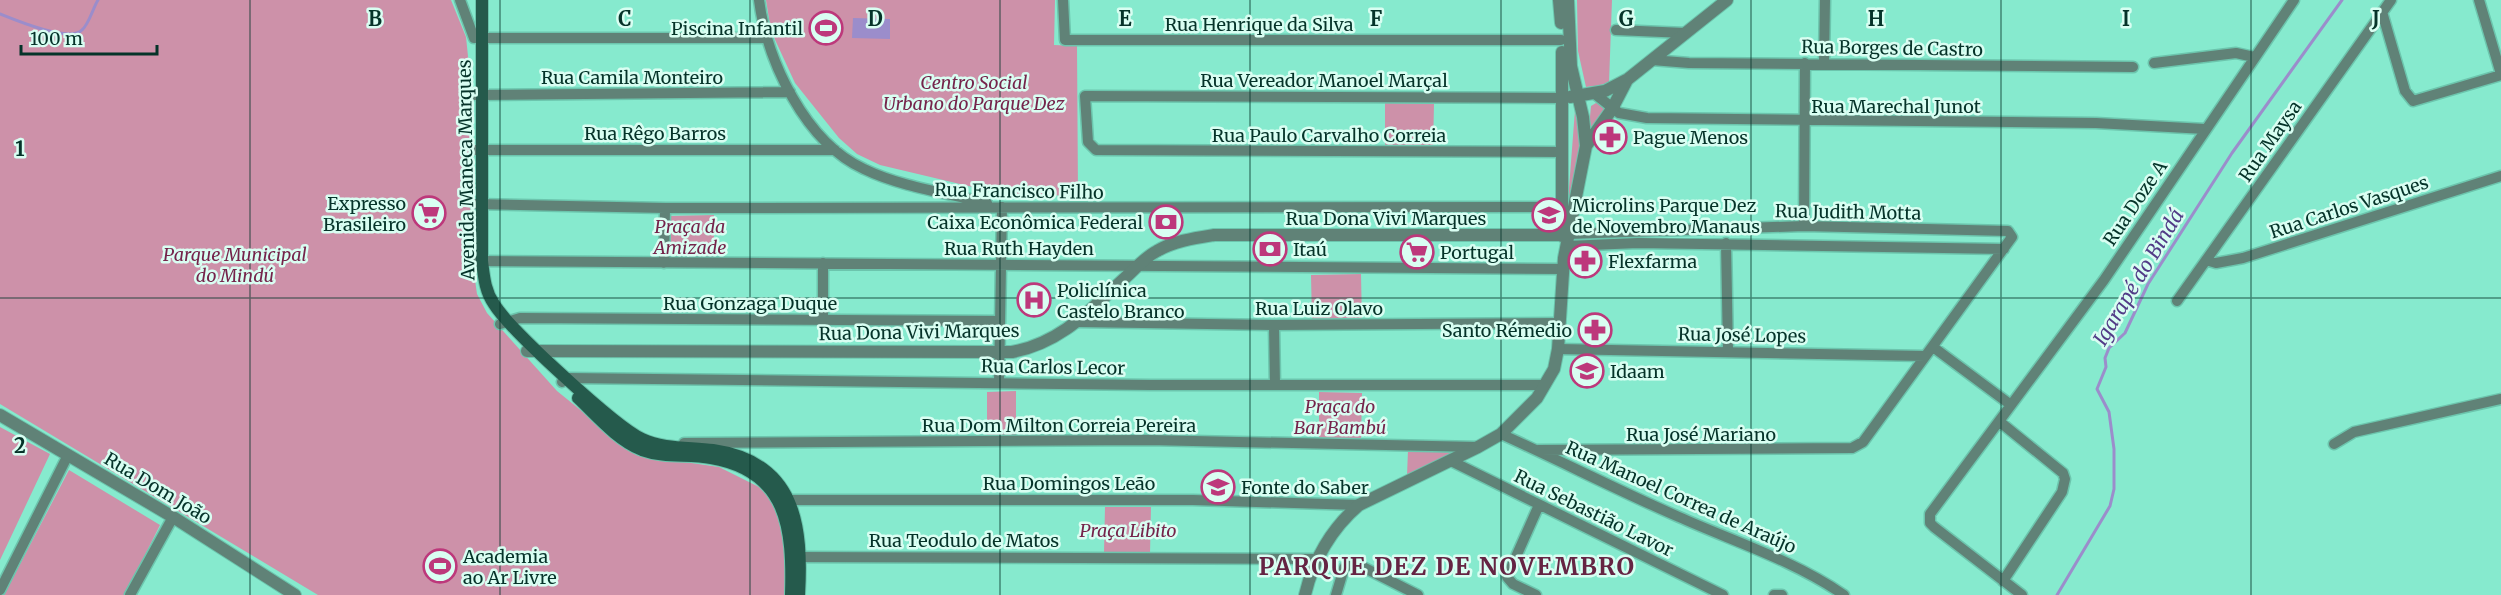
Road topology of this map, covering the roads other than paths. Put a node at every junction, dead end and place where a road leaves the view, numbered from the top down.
1 (460, 0) edge
2 (474, 0) edge
3 (482, 0) edge
4 (759, 0) edge
5 (1063, 0) edge
6 (1559, 0) edge
7 (1568, 0) edge
8 (1727, 0) edge
9 (1825, 0) edge
10 (2294, 0) edge
11 (2391, 0) edge
12 (2479, 0) edge
13 (2382, 12) junction
14 (1616, 30) dead end
15 (1685, 33) junction
16 (478, 38) junction
17 (766, 38) junction
18 (1561, 40) junction
19 (2254, 57) junction
20 (1652, 60) junction
21 (1805, 63) junction
22 (1824, 63) junction
23 (2154, 63) dead end
24 (2133, 67) dead end
25 (2501, 74) edge
26 (1628, 79) junction
27 (790, 92) junction
28 (1595, 94) junction
29 (478, 95) junction
30 (1578, 96) junction
31 (1563, 98) junction
32 (1612, 109) junction
33 (1807, 122) junction
34 (2205, 129) junction
35 (1586, 146) junction
36 (478, 150) junction
37 (835, 150) junction
38 (1096, 150) joint
39 (1562, 152) junction
40 (1562, 173) junction
41 (2501, 176) edge
42 (1578, 179) junction
43 (478, 204) junction
44 (1002, 207) junction
45 (1563, 207) junction
46 (665, 208) junction
47 (1804, 226) junction
48 (1565, 242) junction
49 (1726, 243) junction
50 (2007, 245) junction
51 (2206, 260) junction
52 (479, 261) junction
53 (664, 263) junction
54 (823, 263) junction
55 (1001, 264) junction
56 (1139, 265) junction
57 (1563, 269) junction
58 (2178, 302) dead end
59 (823, 320) junction
60 (1000, 321) junction
61 (503, 322) junction
62 (1078, 322) junction
63 (1560, 323) junction
64 (1274, 325) junction
65 (1558, 349) junction
66 (532, 350) junction
67 (1728, 351) junction
68 (1929, 351) junction
69 (1000, 353) junction
70 (565, 380) junction
71 (999, 383) junction
72 (1545, 384) junction
73 (1275, 385) junction
74 (2501, 399) edge
75 (2011, 405) junction
76 (0, 415) edge
77 (2000, 422) junction
78 (1501, 434) junction
79 (2334, 444) dead end
80 (647, 446) junction
81 (1478, 447) junction
82 (1538, 450) junction
83 (68, 455) junction
84 (1451, 460) junction
85 (785, 500) junction
86 (1359, 505) junction
87 (1539, 505) junction
88 (173, 517) junction
89 (797, 557) junction
90 (1317, 559) junction
91 (2003, 581) junction
92 (0, 590) edge
93 (130, 595) edge
94 (295, 595) edge
95 (791, 595) edge
96 (799, 595) edge
97 (1305, 595) edge
98 (1336, 595) edge
99 (1418, 595) edge
100 (1536, 595) edge
101 (1724, 595) edge
102 (1774, 595) edge
103 (1782, 595) edge
104 (1844, 595) edge
105 (2022, 595) edge

1 - 16 street
2 - 16 main road, Avenida Maneca Marques
3 - 16 main road, Avenida Maneca Marques
4 - 17 street
5 - 18 street, Rua Henrique da Silva
6 - 18 street
7 - 30 street
8 - 15 street
9 - 22 street
10 - 19 street, Rua Doze A
11 - 13 street, Rua Maysa
12 - 25 street
13 - 25 street
13 - 51 street, Rua Maysa
14 - 15 street
15 - 20 street
16 - 17 street
16 - 29 main road, Avenida Maneca Marques
17 - 27 street
18 - 31 street
19 - 23 street
19 - 34 street, Rua Doze A
20 - 21 street, Rua Borges de Castro
20 - 26 street
21 - 22 street, Rua Borges de Castro
21 - 33 street
22 - 24 street, Rua Borges de Castro
26 - 28 street
26 - 32 street
27 - 29 street, Rua Camila Monteiro
27 - 37 street
28 - 30 street
28 - 32 street, Rua Marechal Junot
29 - 36 main road, Avenida Maneca Marques
30 - 31 street
30 - 35 street
31 - 38 street, Rua Vereador Manoel Marçal
31 - 39 street
32 - 33 street, Rua Marechal Junot
32 - 35 street
33 - 34 street, Rua Marechal Junot
33 - 47 street
34 - 75 street, Rua Doze A
35 - 42 street
36 - 37 street, Rua Rêgo Barros
36 - 43 main road, Avenida Maneca Marques
37 - 44 street
38 - 39 street, Rua Paulo Carvalho Correia
39 - 40 street
40 - 42 street
40 - 45 street
41 - 51 street, Rua Carlos Vasques
42 - 48 street
43 - 46 street, Rua Francisco Filho
43 - 52 main road, Avenida Maneca Marques
44 - 45 street, Rua Francisco Filho
44 - 46 street, Rua Francisco Filho
44 - 55 street
45 - 48 street
46 - 53 street
47 - 48 street, Rua Judith Motta
47 - 50 street, Rua Judith Motta
48 - 49 street, Rua Judith Motta
48 - 56 street, Rua Dona Vivi Marques
48 - 57 street
49 - 50 street, Rua Judith Motta
49 - 67 street
50 - 68 street
51 - 58 street, Rua Maysa
52 - 53 street, Rua Ruth Hayden
52 - 61 main road, Avenida Maneca Marques
53 - 54 street, Rua Ruth Hayden
54 - 55 street, Rua Ruth Hayden
54 - 59 street
55 - 56 street, Rua Ruth Hayden
55 - 60 street
56 - 57 street, Rua Ruth Hayden
56 - 62 street, Rua Dona Vivi Marques
57 - 63 street
59 - 60 street, Rua Gonzaga Duque
59 - 61 street, Rua Gonzaga Duque
60 - 69 street
61 - 66 main road, Avenida Maneca Marques
62 - 64 street, Rua Luiz Olavo
62 - 69 street, Rua Dona Vivi Marques
63 - 64 street, Rua Luiz Olavo
63 - 65 street
64 - 73 street
65 - 67 street, Rua José Lopes
65 - 72 street
66 - 69 street, Rua Dona Vivi Marques
66 - 70 main road, Avenida Maneca Marques
67 - 68 street, Rua José Lopes
68 - 75 street
68 - 82 street, Rua José Mariano
69 - 71 street
70 - 71 street, Rua Carlos Lecor
70 - 80 main road, Avenida Maneca Marques
71 - 73 street, Rua Carlos Lecor
72 - 73 street, Rua Carlos Lecor
72 - 78 street
74 - 79 street
75 - 77 street, Rua Doze A
76 - 83 street, Rua Dom João
77 - 91 street
77 - 91 street, Rua Doze A
78 - 81 street
78 - 82 street, Rua Manoel Correa de Araújo
80 - 81 street, Rua Dom Milton Correia Pereira
80 - 85 main road, Avenida Maneca Marques
81 - 84 street
82 - 104 street, Rua Manoel Correa de Araújo
83 - 88 street, Rua Dom João
83 - 92 street
84 - 86 street
84 - 87 street, Rua Sebastião Lavor
85 - 86 street, Rua Domingos Leão
85 - 89 main road, Avenida Maneca Marques
86 - 90 street
87 - 100 street
87 - 101 street, Rua Sebastião Lavor
88 - 93 street
88 - 94 street, Rua Dom João
89 - 90 street, Rua Teodulo de Matos
89 - 95 main road, Avenida Maneca Marques
89 - 96 main road, Avenida Maneca Marques
90 - 97 street
91 - 105 street
98 - 99 street
102 - 103 street

